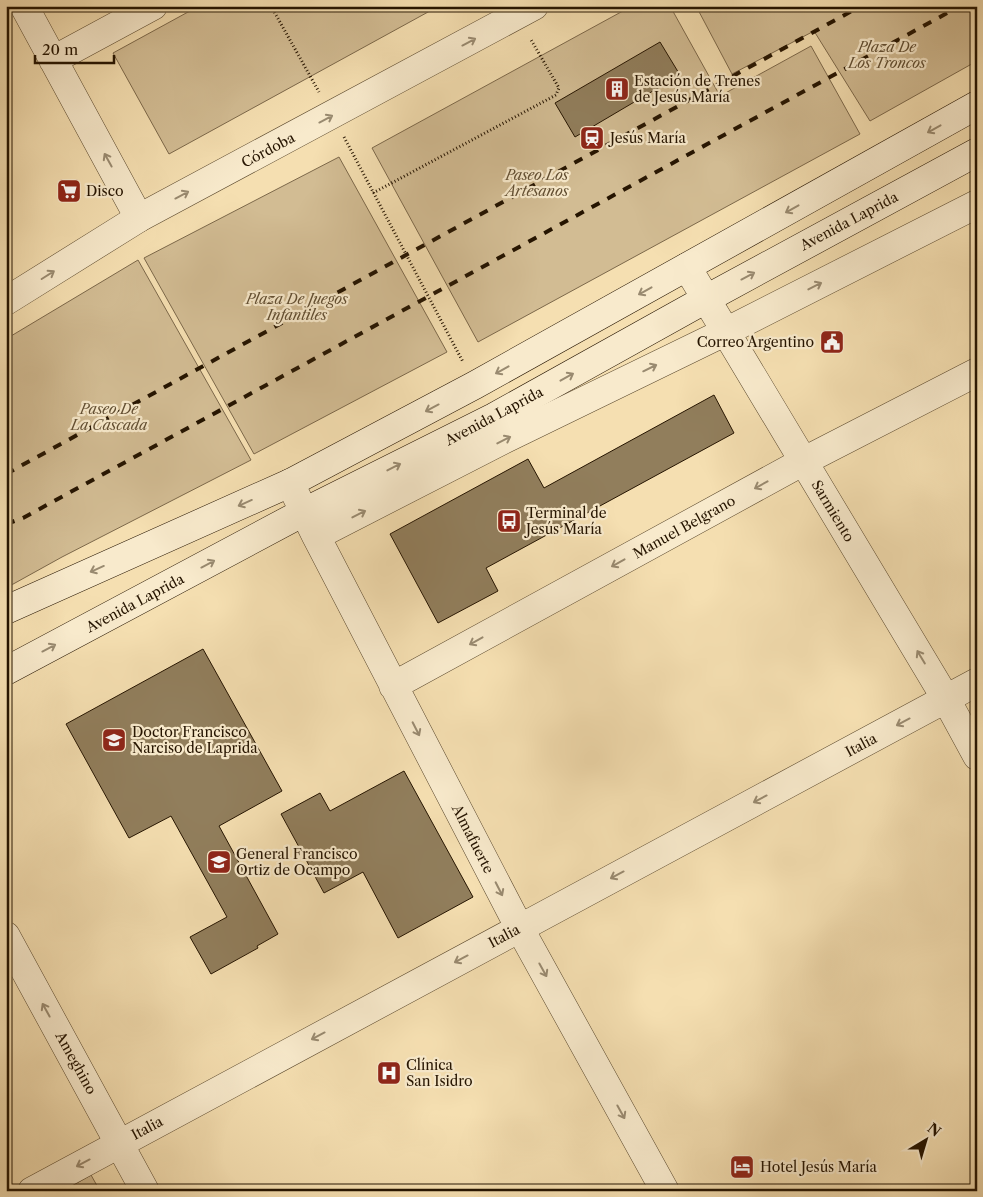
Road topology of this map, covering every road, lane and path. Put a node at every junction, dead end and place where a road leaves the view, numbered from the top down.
1 (24, 6) edge
2 (153, 6) edge
3 (271, 6) edge
4 (521, 9) edge
5 (53, 60) junction
6 (977, 105) edge
7 (333, 115) junction
8 (977, 152) edge
9 (374, 193) junction
10 (977, 204) edge
11 (139, 218) junction
12 (687, 267) junction
13 (706, 299) junction
14 (6, 300) edge
15 (725, 332) junction
16 (977, 372) edge
17 (475, 385) junction
18 (804, 461) junction
19 (290, 483) junction
20 (310, 524) junction
21 (6, 610) edge
22 (6, 671) edge
23 (977, 682) edge
24 (394, 686) junction
25 (946, 699) junction
26 (977, 756) edge
27 (519, 928) junction
28 (6, 936) edge
29 (119, 1144) junction
30 (32, 1191) edge
31 (145, 1191) edge
32 (665, 1191) edge

1 - 5 street
2 - 5 street
3 - 7 path
7 -> 4 street, Córdoba
4 - 9 path
11 -> 5 street
6 -> 12 street
7 - 9 path
11 -> 7 street, Córdoba
13 -> 8 street, Avenida Laprida
9 - 17 path
15 -> 10 street
14 -> 11 street, Córdoba
12 - 13 street, Sarmiento
12 -> 17 street
13 - 15 street, Sarmiento
20 -> 13 street, Avenida Laprida
15 - 18 street, Sarmiento
20 -> 15 street
16 - 18 street, Manuel Belgrano
17 -> 19 street
18 -> 24 street, Manuel Belgrano
25 -> 18 street, Sarmiento
19 - 20 street, Almafuerte
19 -> 21 street
22 -> 20 street, Avenida Laprida
20 - 24 street, Almafuerte
23 - 25 street, Italia
24 -> 27 street, Almafuerte
25 - 26 street, Sarmiento
25 -> 27 street, Italia
27 -> 29 street, Italia
27 -> 32 street, Almafuerte
29 -> 28 street, Ameghino
29 -> 30 street, Italia
29 - 31 street, Ameghino

